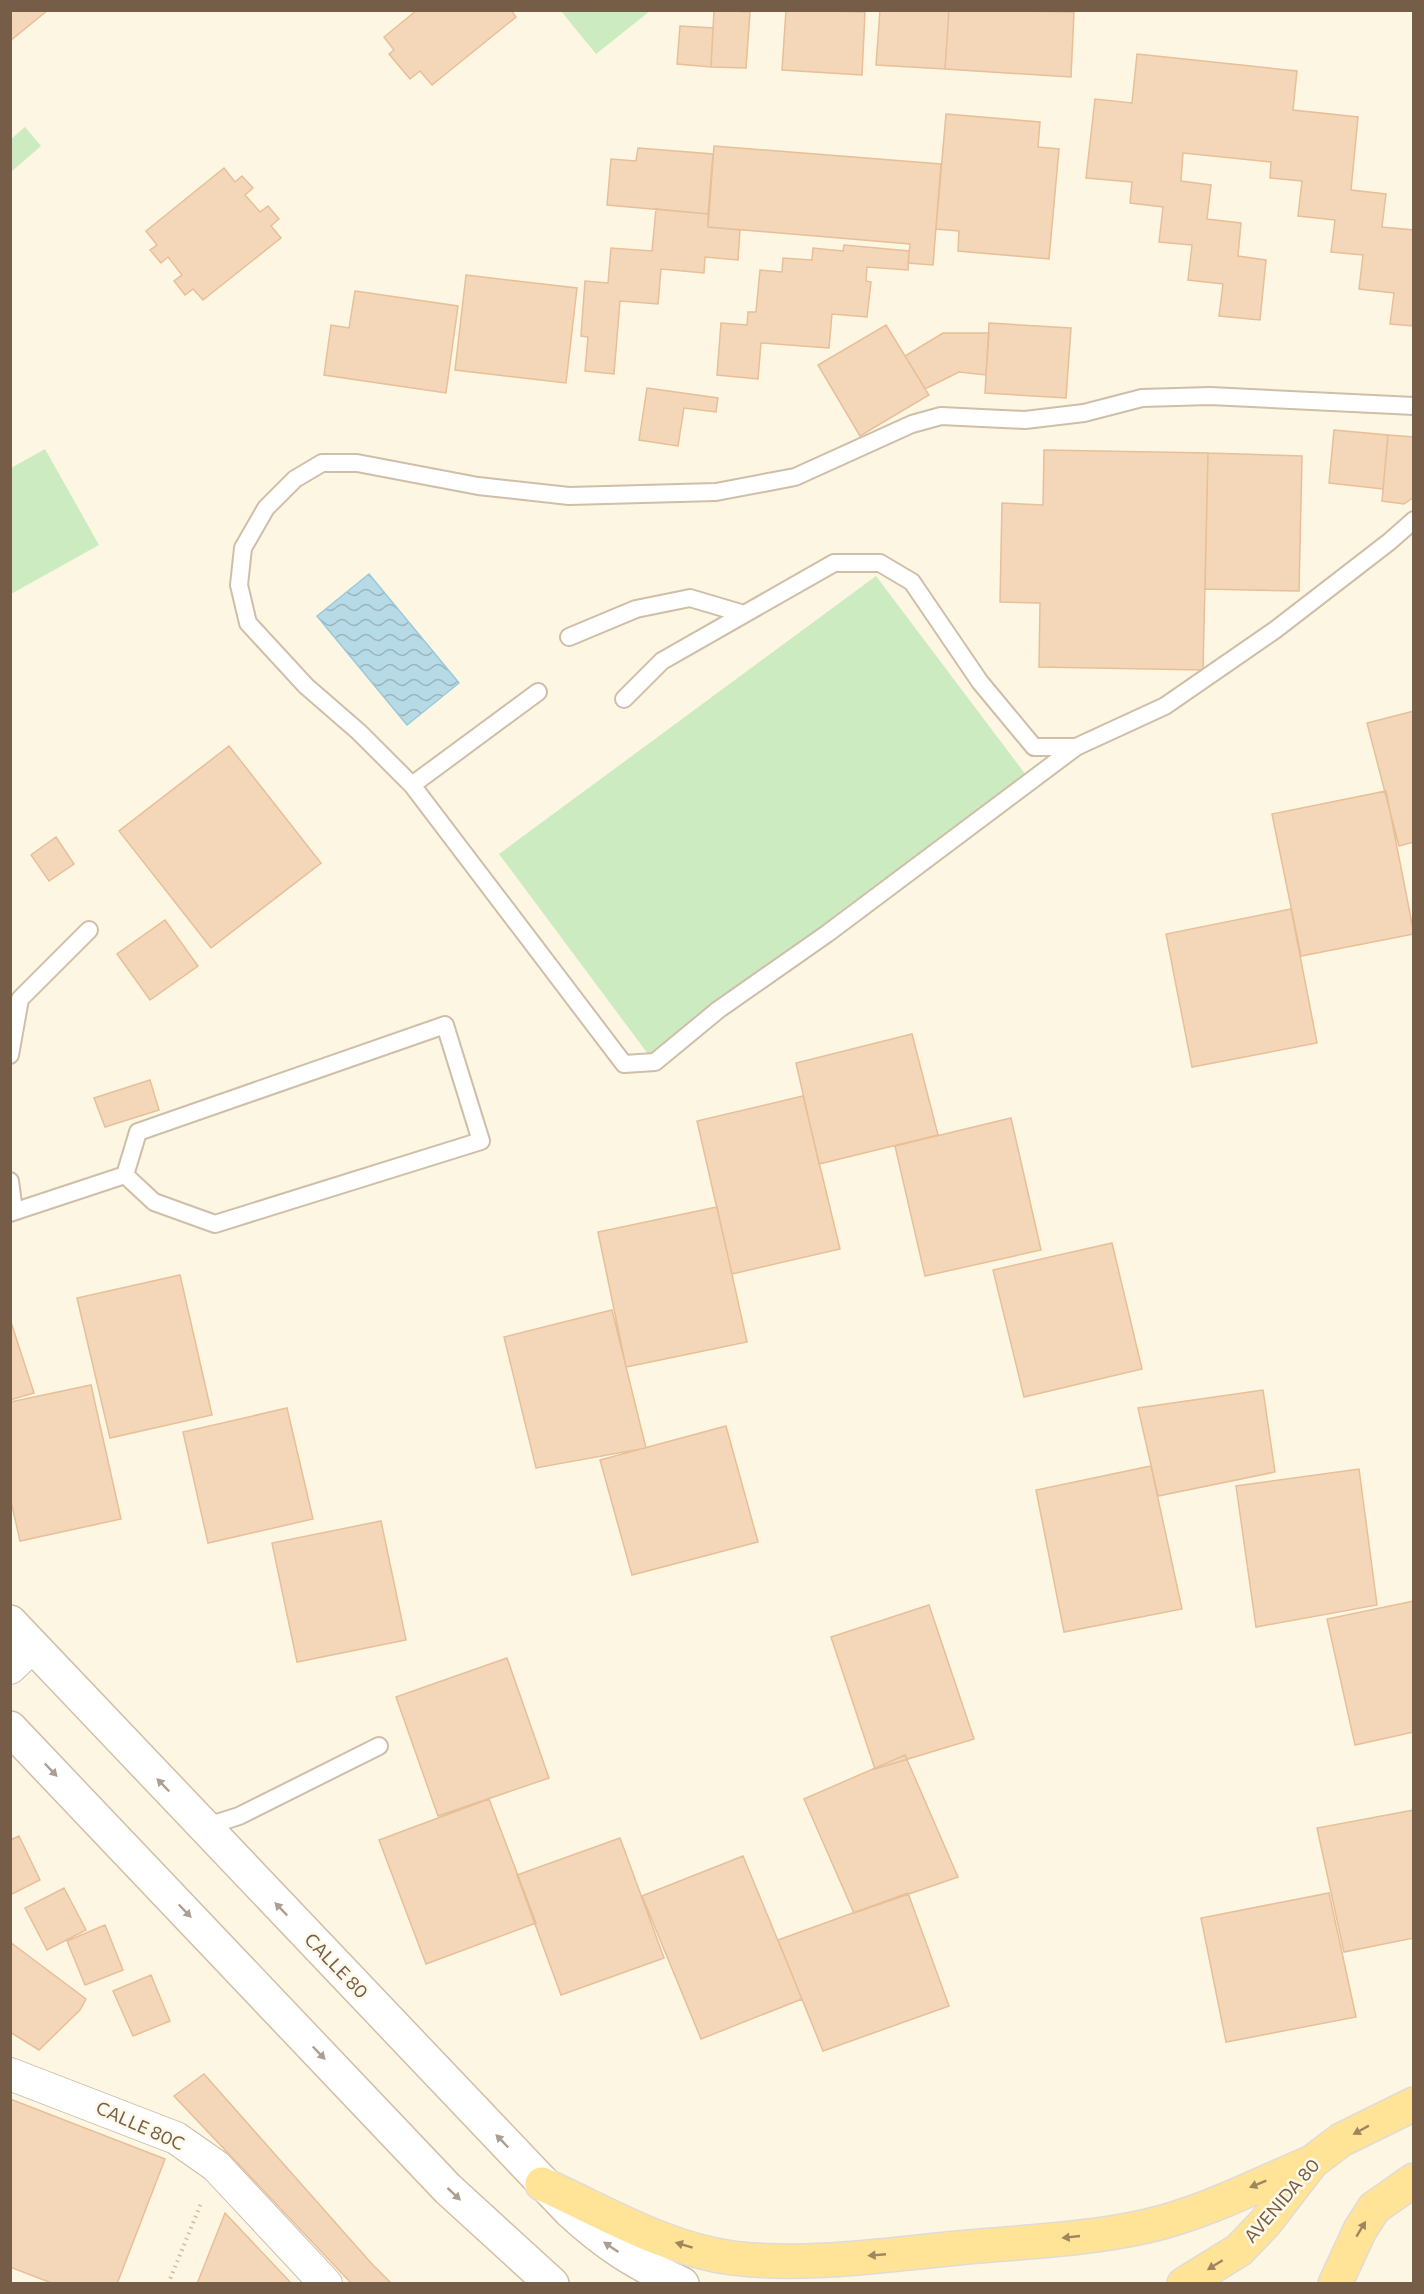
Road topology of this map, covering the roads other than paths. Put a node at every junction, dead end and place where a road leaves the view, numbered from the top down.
1 (1413, 406) edge
2 (1413, 520) edge
3 (744, 614) junction
4 (569, 637) dead end
5 (538, 692) dead end
6 (624, 699) dead end
7 (1076, 747) junction
8 (412, 785) junction
9 (89, 930) dead end
10 (10, 1055) edge
11 (125, 1174) junction
12 (10, 1181) edge
13 (12, 1212) edge
14 (10, 1623) edge
15 (21, 1657) edge
16 (10, 1728) edge
17 (379, 1746) dead end
18 (204, 1827) junction
19 (10, 2074) edge
20 (1413, 2104) edge
21 (1312, 2162) junction
22 (1413, 2180) edge
23 (542, 2184) junction
24 (326, 2283) edge
25 (552, 2283) edge
26 (682, 2283) edge
27 (1184, 2283) edge
28 (1335, 2283) edge

1 - 8 lane
2 - 7 lane
3 - 4 lane
3 - 6 lane
3 - 7 lane
5 - 8 lane
7 - 8 lane
9 - 10 lane
11 - 11 lane
11 - 13 lane
12 - 13 lane
14 - 15 main road, CALLE 80
18 -> 15 main road, CALLE 80
16 -> 25 main road
17 - 18 lane
23 -> 18 main road, CALLE 80
19 - 24 street, CALLE 80C
20 -> 21 main road, AVENIDA 80
21 -> 23 main road
21 -> 27 main road, AVENIDA 80
28 -> 22 main road
26 -> 23 main road, CALLE 80

